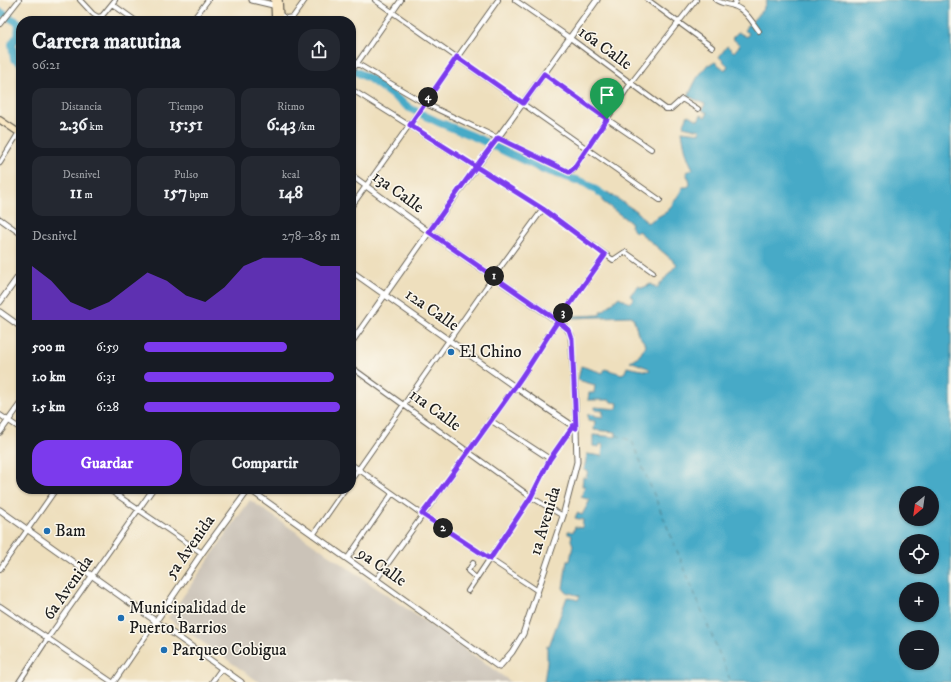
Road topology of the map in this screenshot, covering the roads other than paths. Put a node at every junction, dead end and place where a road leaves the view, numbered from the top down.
1 (19, 0) edge
2 (80, 0) edge
3 (115, 0) edge
4 (208, 0) edge
5 (252, 0) edge
6 (305, 0) edge
7 (376, 0) edge
8 (401, 0) edge
9 (498, 0) edge
10 (515, 0) edge
11 (597, 0) edge
12 (648, 0) edge
13 (696, 0) edge
14 (716, 0) edge
15 (736, 0) edge
16 (276, 2) edge
17 (112, 4) junction
18 (733, 6) junction
19 (392, 12) junction
20 (279, 14) edge
21 (95, 16) edge
22 (104, 16) edge
23 (129, 16) edge
24 (196, 16) edge
25 (275, 16) edge
26 (295, 16) edge
27 (678, 23) junction
28 (0, 24) edge
29 (759, 31) dead end
30 (570, 38) junction
31 (712, 47) dead end
32 (457, 57) junction
33 (356, 64) joint
34 (544, 74) junction
35 (631, 83) junction
36 (356, 92) edge
37 (523, 103) junction
38 (424, 104) junction
39 (698, 110) dead end
40 (607, 119) junction
41 (0, 120) edge
42 (411, 123) junction
43 (16, 130) edge
44 (16, 138) edge
45 (496, 140) junction
46 (588, 148) junction
47 (650, 149) dead end
48 (0, 163) edge
49 (476, 167) junction
50 (356, 178) edge
51 (366, 185) junction
52 (356, 200) edge
53 (660, 200) dead end
54 (543, 209) junction
55 (0, 219) edge
56 (16, 230) edge
57 (429, 232) junction
58 (605, 255) junction
59 (653, 272) dead end
60 (356, 274) edge
61 (494, 276) junction
62 (16, 280) edge
63 (386, 295) junction
64 (0, 302) edge
65 (0, 312) edge
66 (558, 321) junction
67 (16, 323) edge
68 (566, 327) joint
69 (356, 336) edge
70 (450, 339) junction
71 (356, 371) edge
72 (515, 387) junction
73 (404, 405) junction
74 (16, 410) edge
75 (0, 415) edge
76 (8, 420) junction
77 (490, 420) junction
78 (16, 426) edge
79 (574, 427) junction
80 (0, 432) edge
81 (469, 452) junction
82 (550, 459) junction
83 (356, 467) edge
84 (359, 469) junction
85 (356, 473) edge
86 (53, 494) edge
87 (115, 494) edge
88 (149, 494) edge
89 (245, 494) edge
90 (256, 494) edge
91 (342, 494) edge
92 (392, 494) junction
93 (531, 497) junction
94 (0, 510) edge
95 (138, 510) junction
96 (422, 514) junction
97 (563, 516) junction
98 (28, 530) junction
99 (313, 535) junction
100 (202, 553) junction
101 (347, 559) junction
102 (490, 559) junction
103 (473, 563) dead end
104 (0, 569) edge
105 (93, 575) junction
106 (476, 578) junction
107 (376, 580) junction
108 (468, 591) dead end
109 (538, 591) junction
110 (0, 606) edge
111 (156, 620) junction
112 (48, 638) junction
113 (500, 667) joint
114 (222, 668) junction
115 (19, 682) edge
116 (113, 682) edge
117 (212, 682) edge
118 (241, 682) edge

1 - 28 street
2 - 21 street
3 - 17 street
4 - 24 street
5 - 16 street
6 - 26 street
7 - 19 street
8 - 19 street
9 - 32 street
10 - 30 street, 16a Calle
11 - 30 street
12 - 27 street
13 - 27 street
14 - 18 street
15 - 18 street
16 - 20 main road
16 - 25 main road
17 - 22 street
17 - 23 street
18 - 29 street
19 - 32 street
19 - 33 street
27 - 31 street
27 - 35 street
30 - 34 street
30 - 35 street, 16a Calle
32 - 37 street
32 - 38 street
33 - 38 street
34 - 37 street
34 - 40 street
35 - 39 street, 16a Calle
35 - 40 street
36 - 42 street
37 - 45 street
37 - 46 street
38 - 42 street
38 - 45 street
40 - 46 street
40 - 47 street
41 - 43 main road
42 - 49 street
42 - 51 street
44 - 48 street
45 - 46 street
45 - 49 street
46 - 53 street
49 - 54 street
49 - 57 street
50 - 51 street, 13a Calle
51 - 52 street
51 - 57 street, 13a Calle
54 - 58 street
54 - 61 street
55 - 56 street
57 - 61 street, 13a Calle
57 - 63 street
58 - 59 street
58 - 66 street
60 - 63 street, 12a Calle
61 - 66 street, 13a Calle
61 - 70 street
62 - 64 street
63 - 69 street
63 - 70 street, 12a Calle
65 - 67 street
66 - 68 street, 13a Calle
66 - 72 street
68 - 79 street, 1a Avenida
70 - 72 street, 12a Calle
70 - 73 street
71 - 73 street, 11a Calle
72 - 77 street
72 - 79 street, 12a Calle
73 - 81 street, 11a Calle
73 - 84 street
74 - 76 street
75 - 76 street
76 - 78 street
76 - 80 street
77 - 81 street
77 - 82 street
79 - 82 street
79 - 97 street, 1a Avenida
81 - 93 street, 11a Calle
81 - 96 street
82 - 93 street
83 - 84 street
84 - 85 street
84 - 92 street
86 - 98 street
87 - 95 street
88 - 95 street, 6a Avenida
89 - 100 street, 5a Avenida
90 - 99 street, 9a Calle
91 - 99 street
92 - 96 street
92 - 101 street
93 - 97 street, 11a Calle
93 - 102 street
94 - 98 street
95 - 100 street
95 - 105 street, 6a Avenida
96 - 102 street
96 - 107 street
97 - 109 street, 1a Avenida
98 - 104 street
98 - 105 street
99 - 101 street, 9a Calle
100 - 111 street, 5a Avenida
101 - 107 street, 9a Calle
102 - 106 street
102 - 109 street
103 - 106 street
105 - 111 street
105 - 112 street, 6a Avenida
106 - 108 street
107 - 113 street, 9a Calle
109 - 113 street, 1a Avenida
110 - 112 street
111 - 114 street
111 - 116 street, 5a Avenida
112 - 115 street, 6a Avenida
112 - 116 street
114 - 117 street
114 - 118 street

